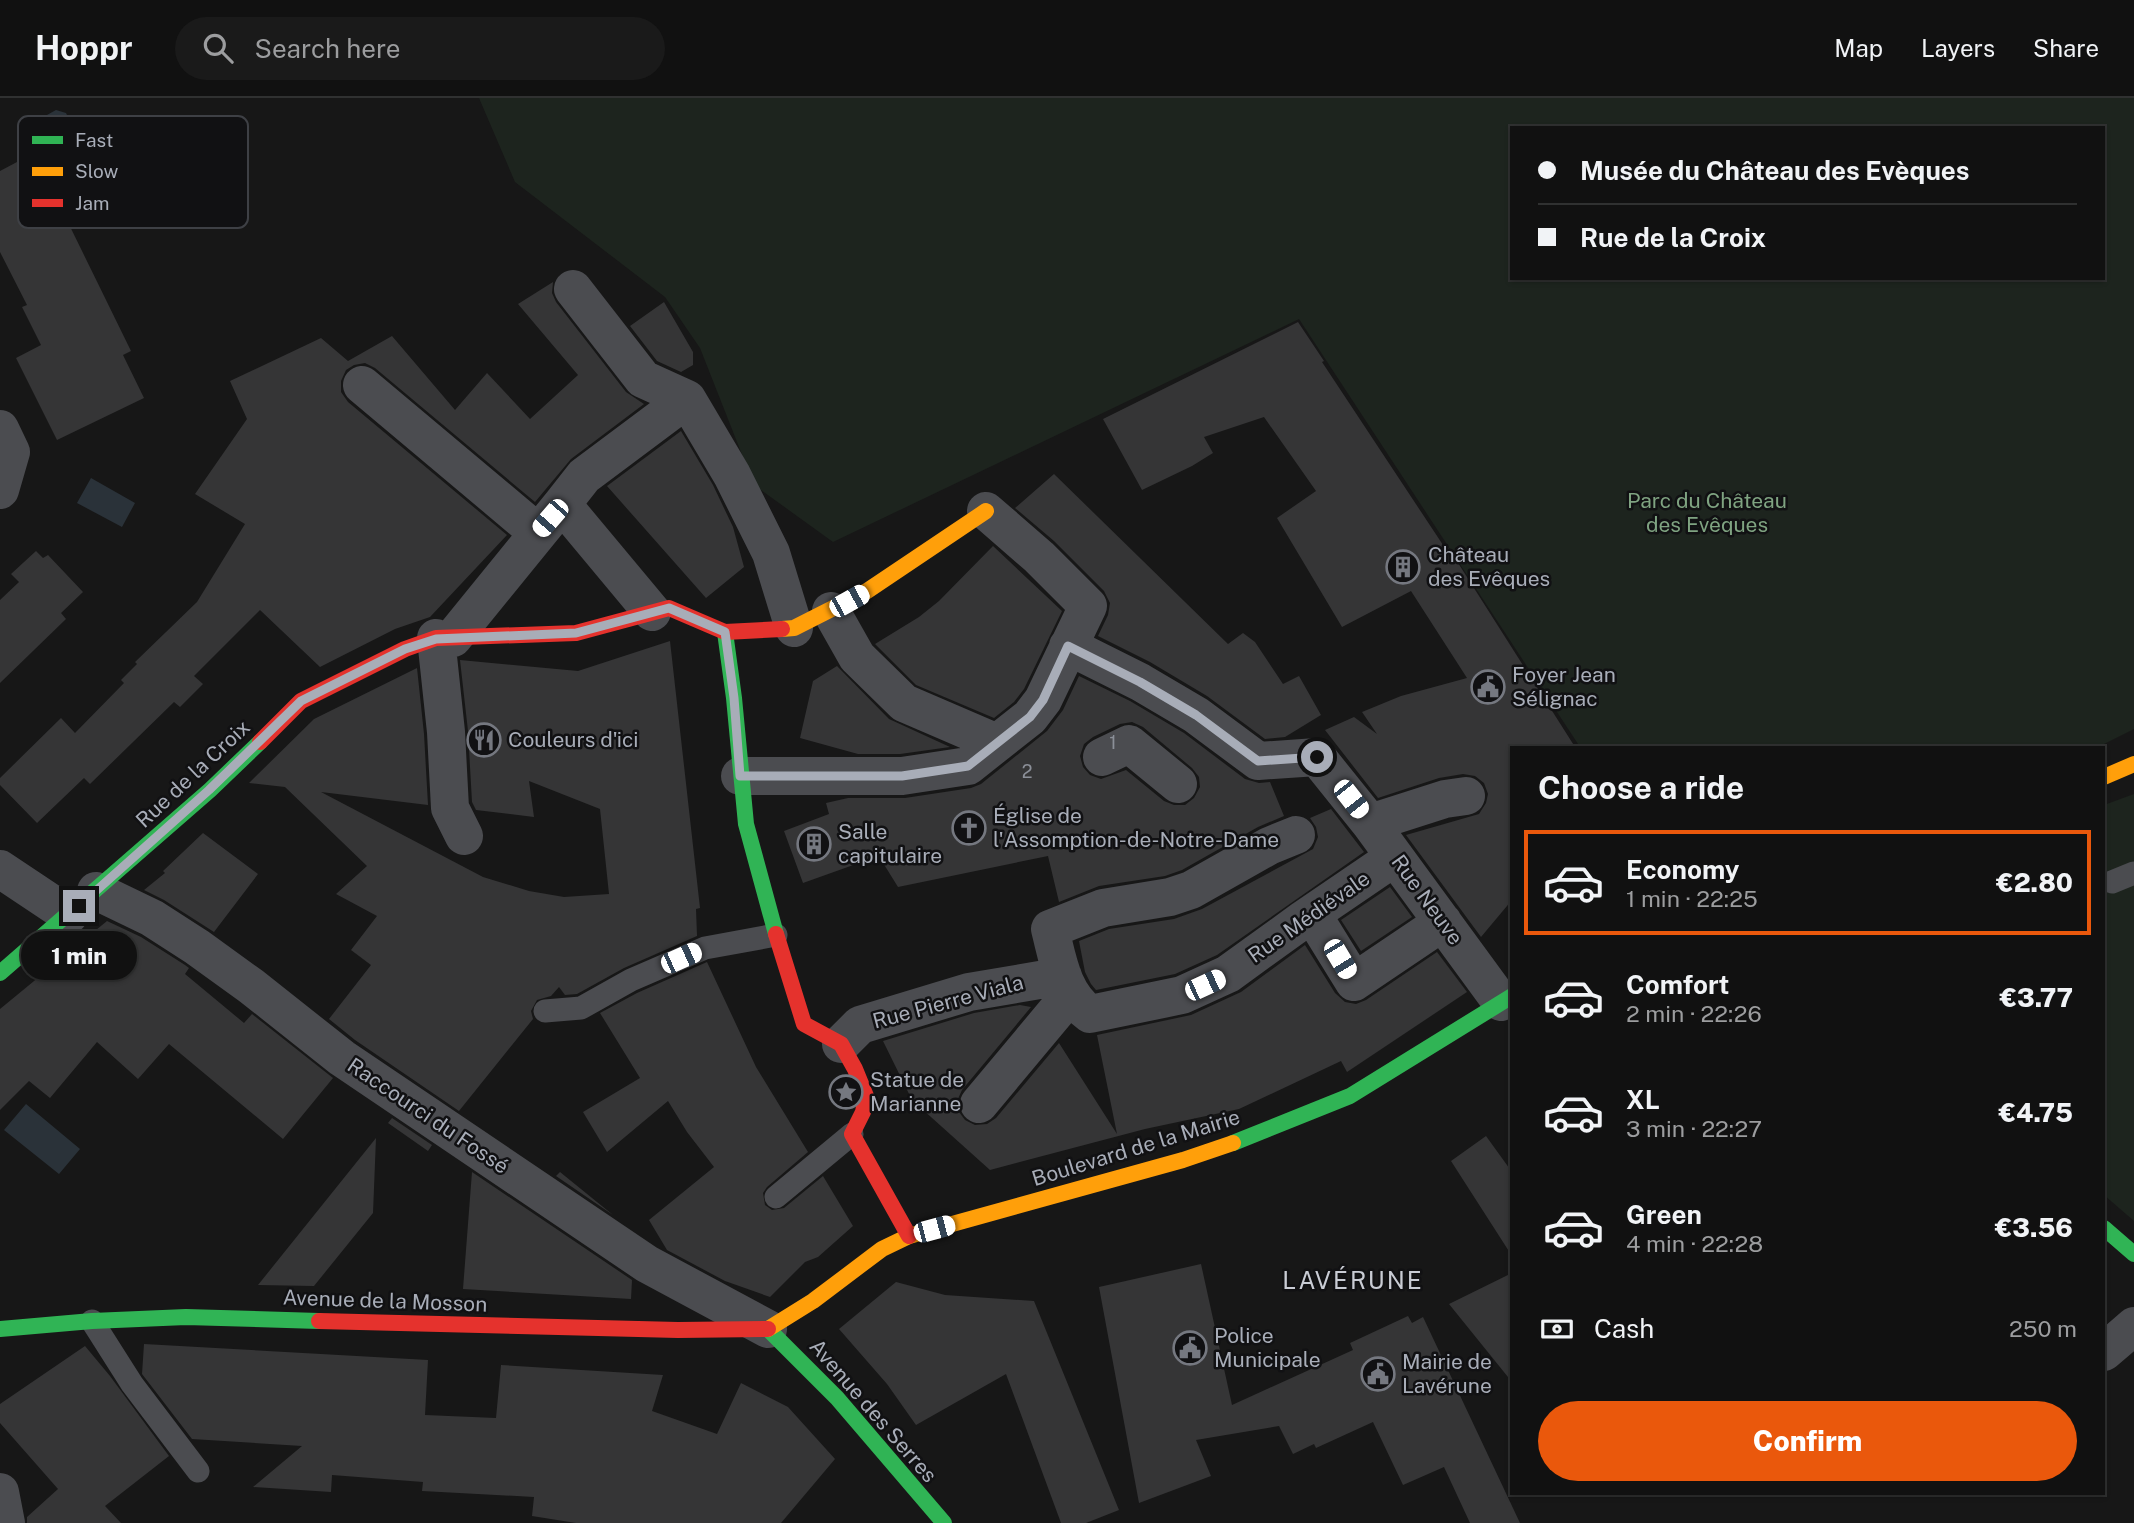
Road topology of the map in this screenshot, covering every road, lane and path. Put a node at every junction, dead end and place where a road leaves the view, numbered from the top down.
1 (573, 289) dead end
2 (362, 385) dead end
3 (687, 399) junction
4 (0, 429) edge
5 (0, 490) edge
6 (562, 504) junction
7 (986, 511) joint
8 (537, 532) junction
9 (831, 611) junction
10 (652, 612) junction
11 (794, 628) junction
12 (725, 632) junction
13 (445, 638) junction
14 (1068, 646) junction
15 (997, 743) junction
16 (1102, 757) dead end
17 (2134, 764) edge
18 (740, 776) junction
19 (2105, 777) edge
20 (1178, 784) dead end
21 (1466, 796) dead end
22 (1361, 811) junction
23 (1296, 835) dead end
24 (464, 836) dead end
25 (1395, 857) junction
26 (0, 869) edge
27 (2134, 873) edge
28 (2112, 883) dead end
29 (82, 903) junction
30 (1312, 914) junction
31 (1443, 922) junction
32 (776, 935) junction
33 (0, 973) edge
34 (1078, 994) junction
35 (1507, 999) edge
36 (545, 1012) dead end
37 (841, 1044) junction
38 (978, 1104) dead end
39 (852, 1134) junction
40 (776, 1197) dead end
41 (2105, 1229) edge
42 (909, 1236) junction
43 (2134, 1254) edge
44 (92, 1321) junction
45 (2134, 1326) edge
46 (0, 1329) edge
47 (768, 1329) junction
48 (2105, 1351) edge
49 (198, 1471) dead end
50 (0, 1492) edge
51 (6, 1523) edge
52 (944, 1523) edge

1 - 3 street
2 - 8 street
3 - 6 street
3 - 11 street
4 - 5 street
6 - 8 street
6 - 10 street
7 - 9 street
7 - 14 street
8 - 13 street
9 - 11 street
9 - 15 street
10 - 12 street
10 - 13 street, Rue de la Croix
11 - 12 street
12 - 18 street
13 - 24 street
13 - 29 street, Rue de la Croix
14 - 15 street
14 - 22 street, Rue Neuve
15 - 18 street
16 - 20 street
17 - 19 street
18 - 32 street
21 - 22 street
22 - 25 street, Rue Neuve
23 - 34 street
25 - 30 street, Rue Médiévale
25 - 31 street, Rue Neuve
26 - 29 street, Raccourci du Fossé
27 - 28 lane
29 - 33 street, Rue de la Croix
29 - 47 street, Raccourci du Fossé
30 - 31 street
30 - 34 street, Rue Médiévale
31 - 35 street, Rue Neuve
32 - 36 lane
32 - 37 street
34 - 37 street, Rue Pierre Viala
34 - 38 street
35 - 42 street, Boulevard de la Mairie
37 - 39 street
39 - 40 lane
39 - 42 street
41 - 43 street
42 - 47 street, Boulevard de la Mairie
44 - 46 street, Avenue de la Mosson
44 - 47 street, Avenue de la Mosson
44 - 49 lane
45 - 48 street
47 - 52 street, Avenue des Serres
50 - 51 street

